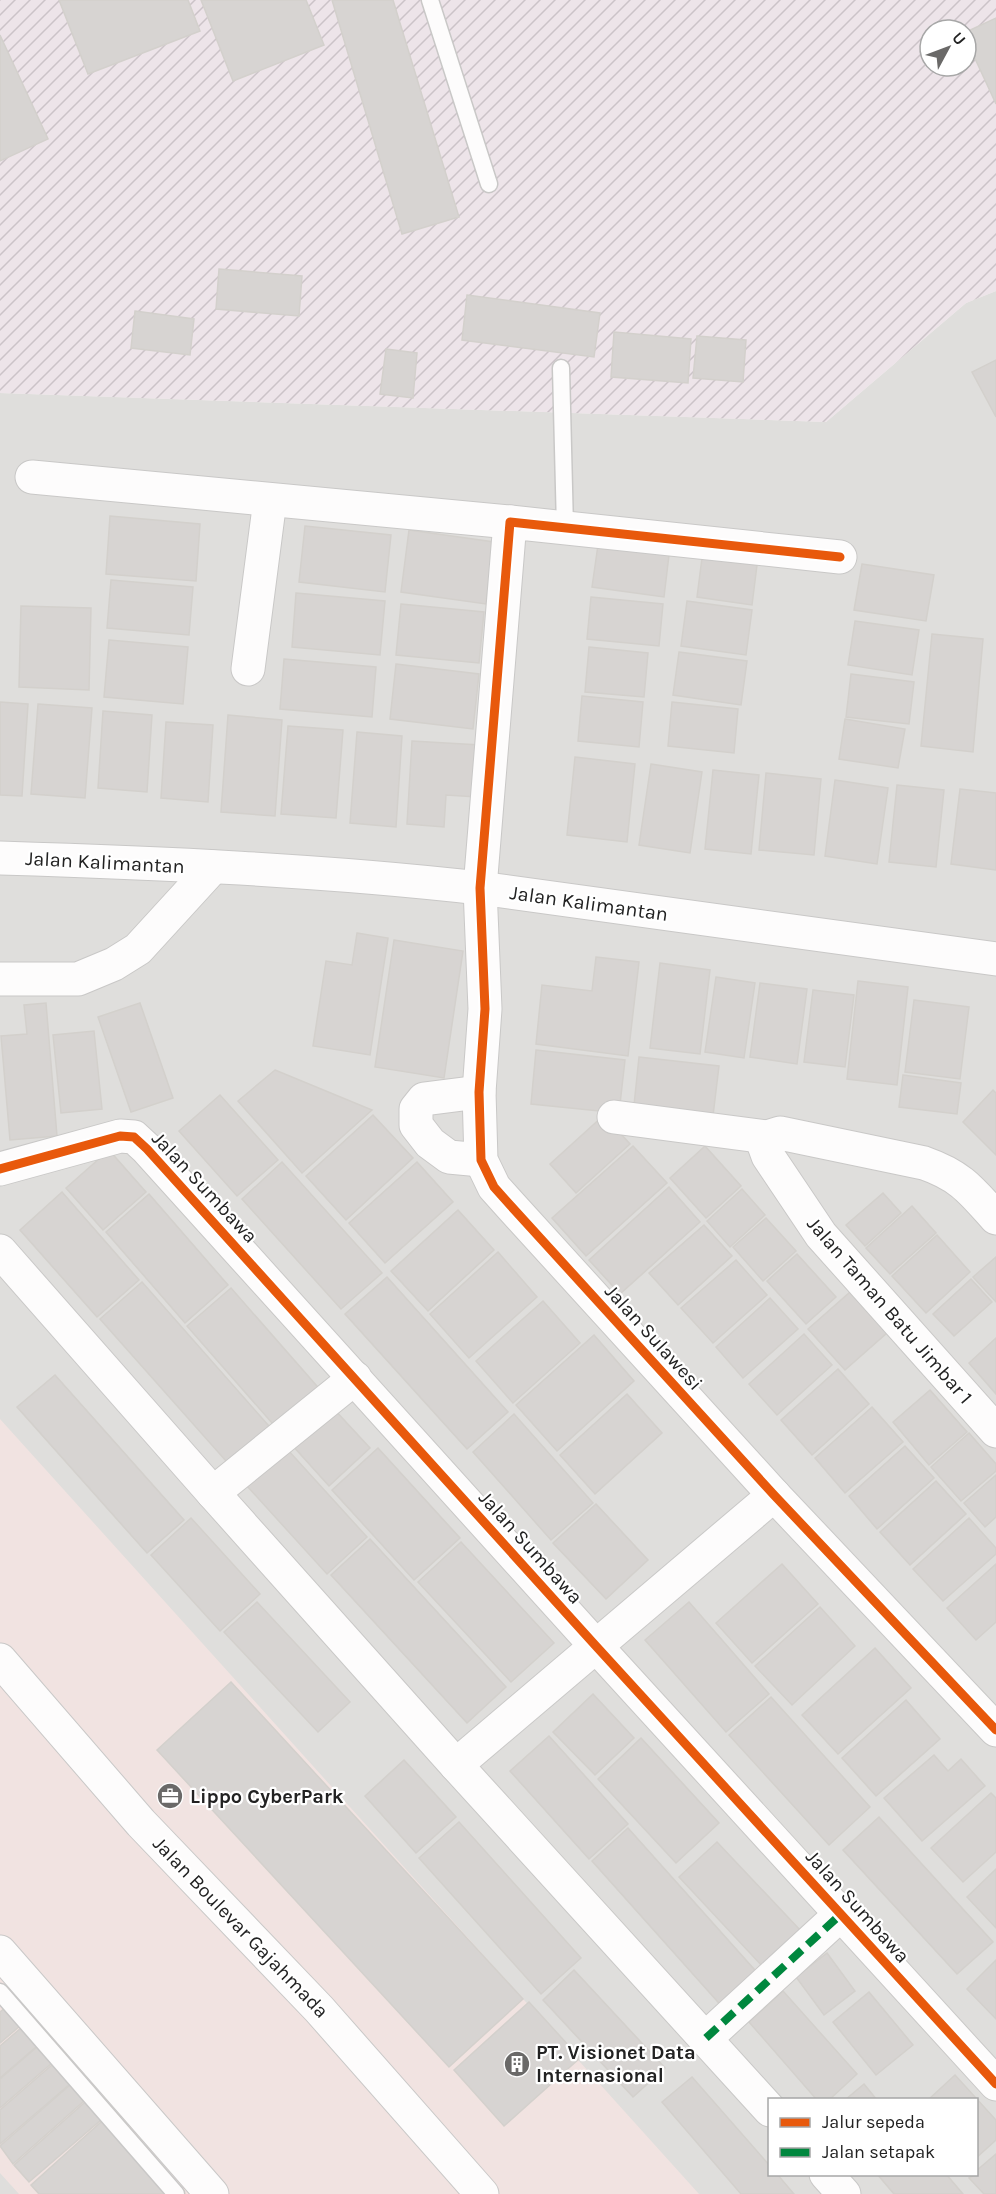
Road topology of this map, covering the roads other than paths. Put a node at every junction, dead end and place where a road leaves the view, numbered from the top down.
1 (430, 0) edge
2 (489, 184) dead end
3 (561, 368) dead end
4 (32, 477) dead end
5 (270, 500) junction
6 (510, 522) junction
7 (565, 528) junction
8 (840, 557) dead end
9 (248, 669) dead end
10 (0, 858) edge
11 (159, 864) junction
12 (213, 867) junction
13 (480, 888) junction
14 (188, 895) junction
15 (996, 959) edge
16 (0, 979) edge
17 (479, 1092) junction
18 (614, 1117) dead end
19 (768, 1146) junction
20 (481, 1160) junction
21 (0, 1169) edge
22 (996, 1218) edge
23 (0, 1251) edge
24 (355, 1378) junction
25 (996, 1431) edge
26 (213, 1493) junction
27 (774, 1495) junction
28 (595, 1645) junction
29 (0, 1660) edge
30 (990, 1710) edge
31 (456, 1765) junction
32 (841, 1914) junction
33 (0, 1952) edge
34 (0, 1992) edge
35 (706, 2038) junction
36 (996, 2084) edge
37 (768, 2108) edge
38 (827, 2176) edge
39 (176, 2194) edge
40 (212, 2194) edge
41 (482, 2194) edge
42 (844, 2194) edge

1 - 2 lane
3 - 7 lane
4 - 5 street
5 - 6 street
5 - 9 street
6 - 7 street
6 - 13 street, Jalan Sulawesi
7 - 8 street
10 - 11 street, Jalan Kalimantan
11 - 12 street, Jalan Kalimantan
11 - 14 street
12 - 13 street, Jalan Kalimantan
12 - 14 street
13 - 15 street, Jalan Kalimantan
13 - 17 street, Jalan Sulawesi
14 - 16 street
17 - 20 street, Jalan Sulawesi
17 - 20 street
18 - 19 street
19 - 22 street
19 - 25 street, Jalan Taman Batu Jimbar 1
20 - 27 street, Jalan Sulawesi
21 - 24 street, Jalan Sumbawa
23 - 26 street
24 - 26 street
24 - 28 street, Jalan Sumbawa
26 - 31 street
27 - 28 street
27 - 30 street, Jalan Sulawesi
28 - 31 street
28 - 32 street, Jalan Sumbawa
29 - 41 street, Jalan Boulevar Gajahmada
31 - 35 street
32 - 35 street
32 - 36 street, Jalan Sumbawa
33 - 40 street
34 - 39 lane
35 - 37 street
38 - 42 street

